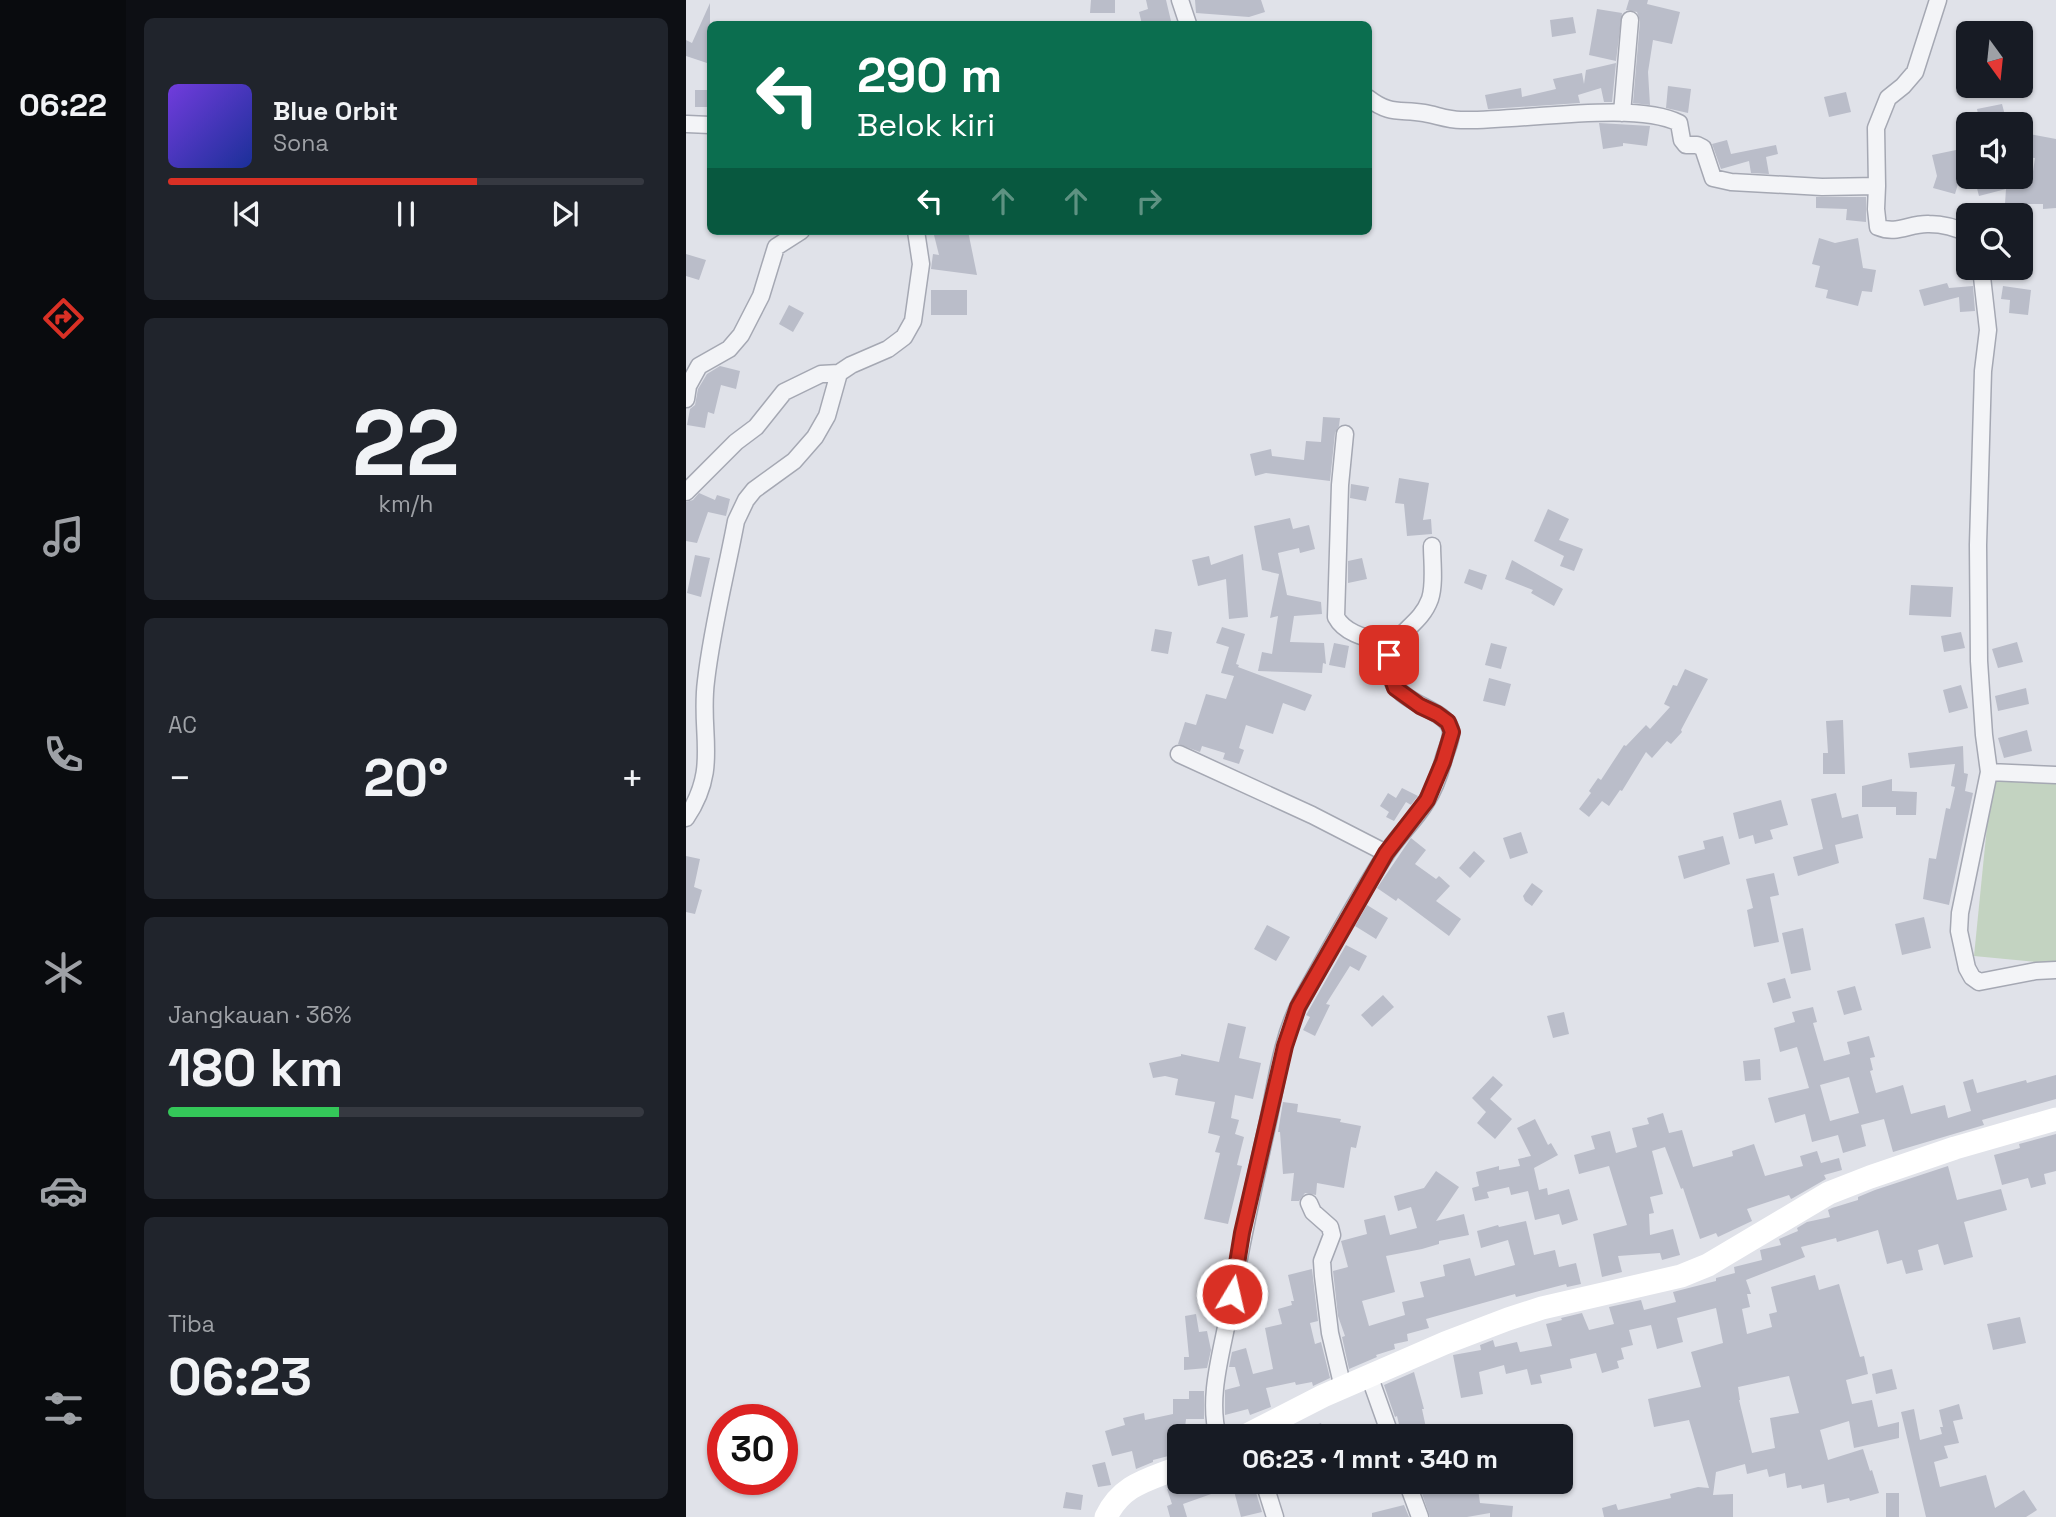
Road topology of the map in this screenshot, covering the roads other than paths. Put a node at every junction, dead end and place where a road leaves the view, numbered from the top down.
1 (1180, 0) edge
2 (1938, 0) edge
3 (1630, 20) dead end
4 (1187, 21) edge
5 (1372, 100) edge
6 (1622, 113) junction
7 (687, 124) edge
8 (707, 125) edge
9 (1877, 186) junction
10 (1956, 229) edge
11 (795, 235) edge
12 (917, 235) edge
13 (1983, 280) edge
14 (839, 373) junction
15 (686, 399) edge
16 (1345, 434) dead end
17 (686, 492) edge
18 (1432, 546) dead end
19 (1392, 645) junction
20 (1178, 754) dead end
21 (1989, 772) junction
22 (2056, 775) edge
23 (686, 818) edge
24 (1386, 853) junction
25 (2056, 970) edge
26 (2056, 1119) edge
27 (1309, 1203) dead end
28 (1370, 1378) junction
29 (1343, 1388) junction
30 (1215, 1424) edge
31 (1272, 1424) edge
32 (1386, 1424) edge
33 (1167, 1473) edge
34 (1268, 1494) edge
35 (1411, 1494) edge
36 (1106, 1517) edge
37 (1275, 1517) edge
38 (1420, 1517) edge

1 - 4 street
2 - 9 street
3 - 6 street
5 - 6 street
6 - 9 street
7 - 8 street
9 - 10 street
11 - 15 street
12 - 14 street
13 - 21 street
14 - 17 street
14 - 23 street
16 - 19 street
18 - 19 street
19 - 24 street
20 - 24 street
21 - 22 street
21 - 25 street
24 - 30 street
26 - 28 main road
27 - 29 street
28 - 29 main road
28 - 32 street
29 - 31 main road
33 - 36 main road
34 - 37 street
35 - 38 street

